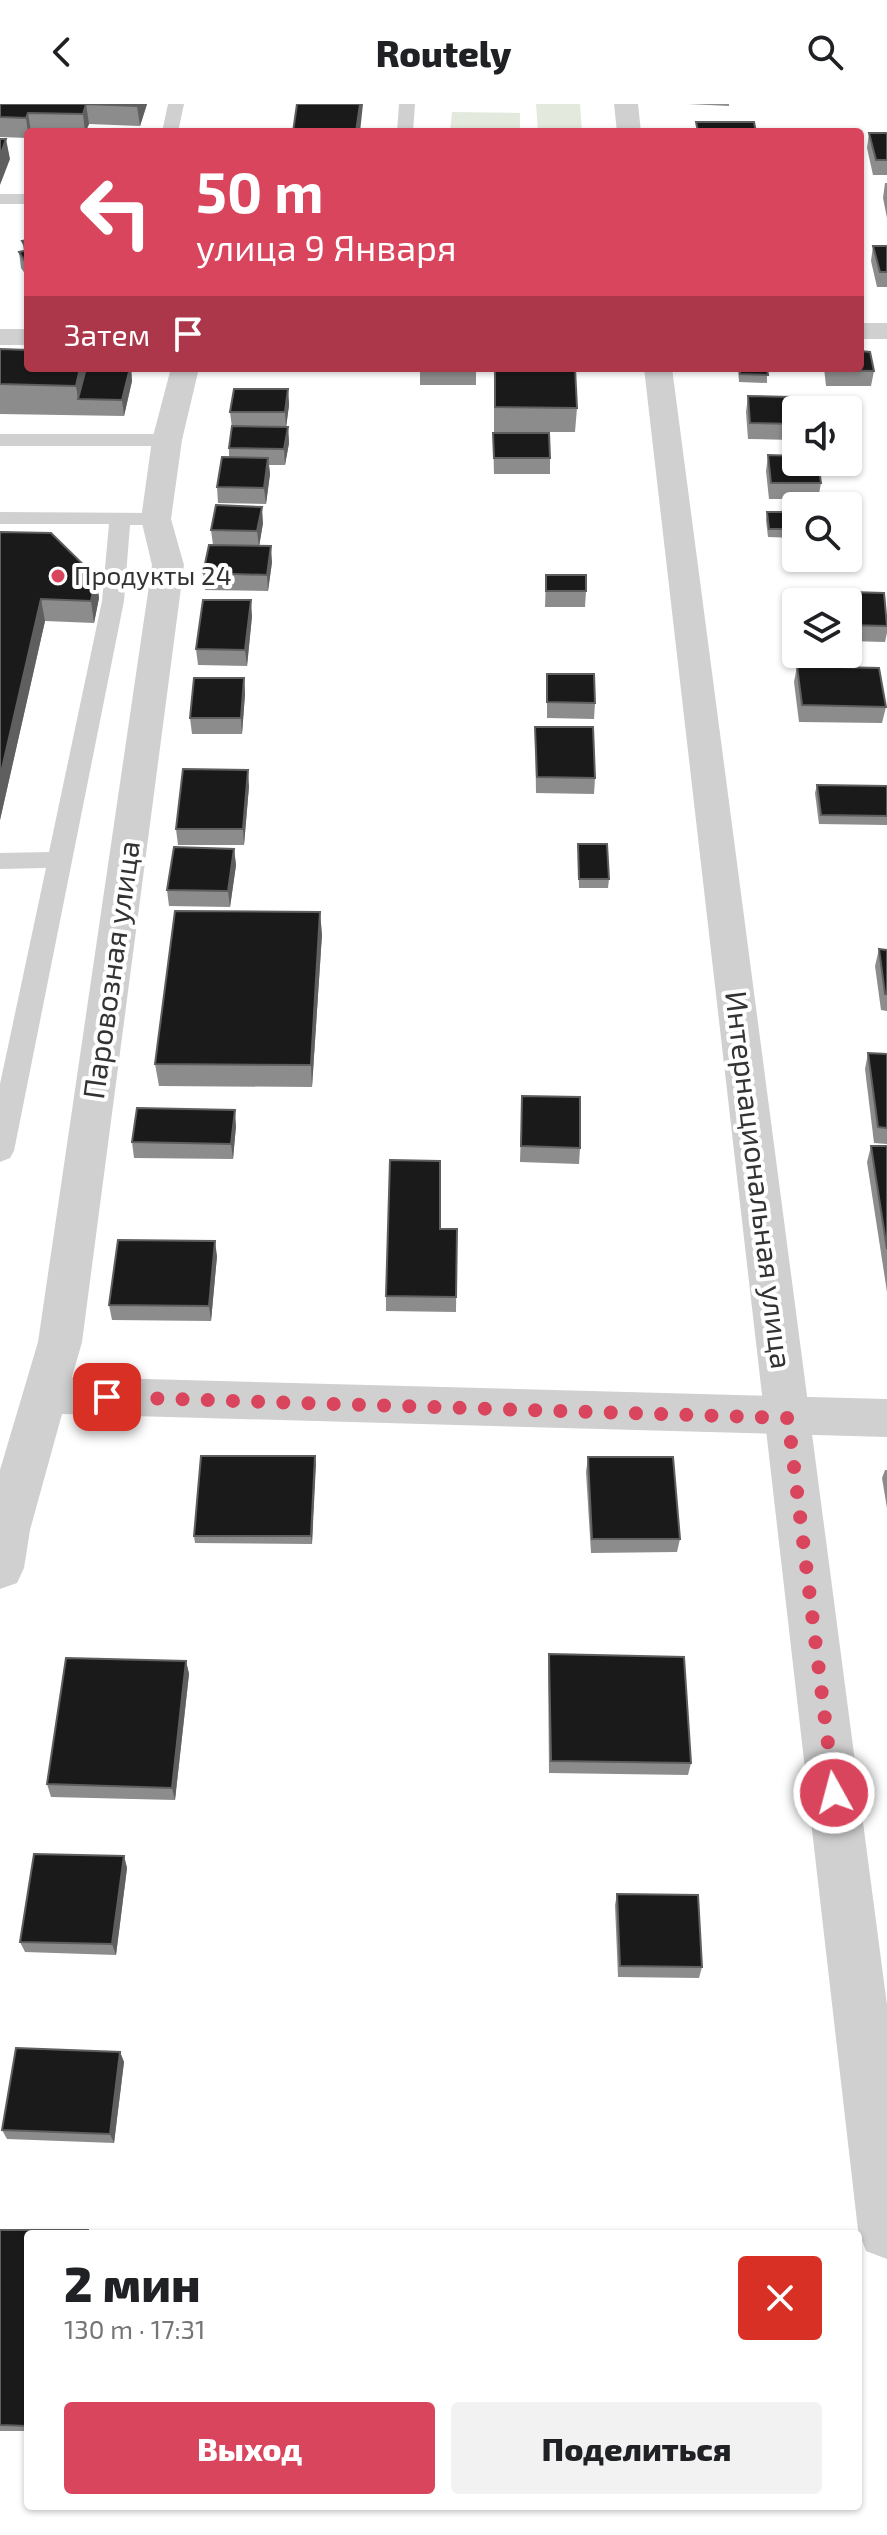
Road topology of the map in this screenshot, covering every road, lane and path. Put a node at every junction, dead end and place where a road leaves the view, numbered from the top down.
1 (176, 104) edge
2 (407, 104) edge
3 (626, 104) edge
4 (171, 128) edge
5 (405, 128) edge
6 (629, 128) edge
7 (0, 199) edge
8 (24, 199) edge
9 (864, 331) edge
10 (887, 331) edge
11 (0, 337) edge
12 (24, 337) edge
13 (184, 372) edge
14 (658, 372) edge
15 (0, 440) edge
16 (167, 440) junction
17 (0, 518) edge
18 (138, 519) junction
19 (60, 860) junction
20 (0, 861) edge
21 (0, 1151) edge
22 (45, 1395) junction
23 (788, 1418) junction
24 (887, 1418) edge
25 (0, 1568) edge
26 (887, 2230) edge

1 - 4 lane
2 - 5 lane
3 - 6 street
7 - 8 lane
9 - 10 street
11 - 12 street
13 - 16 street, Паровозная улица
14 - 23 street, Интернациональная улица
15 - 16 lane
16 - 18 street, Паровозная улица
17 - 18 lane
18 - 19 lane
18 - 22 street, Паровозная улица
19 - 20 lane
19 - 21 lane
22 - 23 street
22 - 25 street, Паровозная улица
23 - 24 street
23 - 26 street, Интернациональная улица

